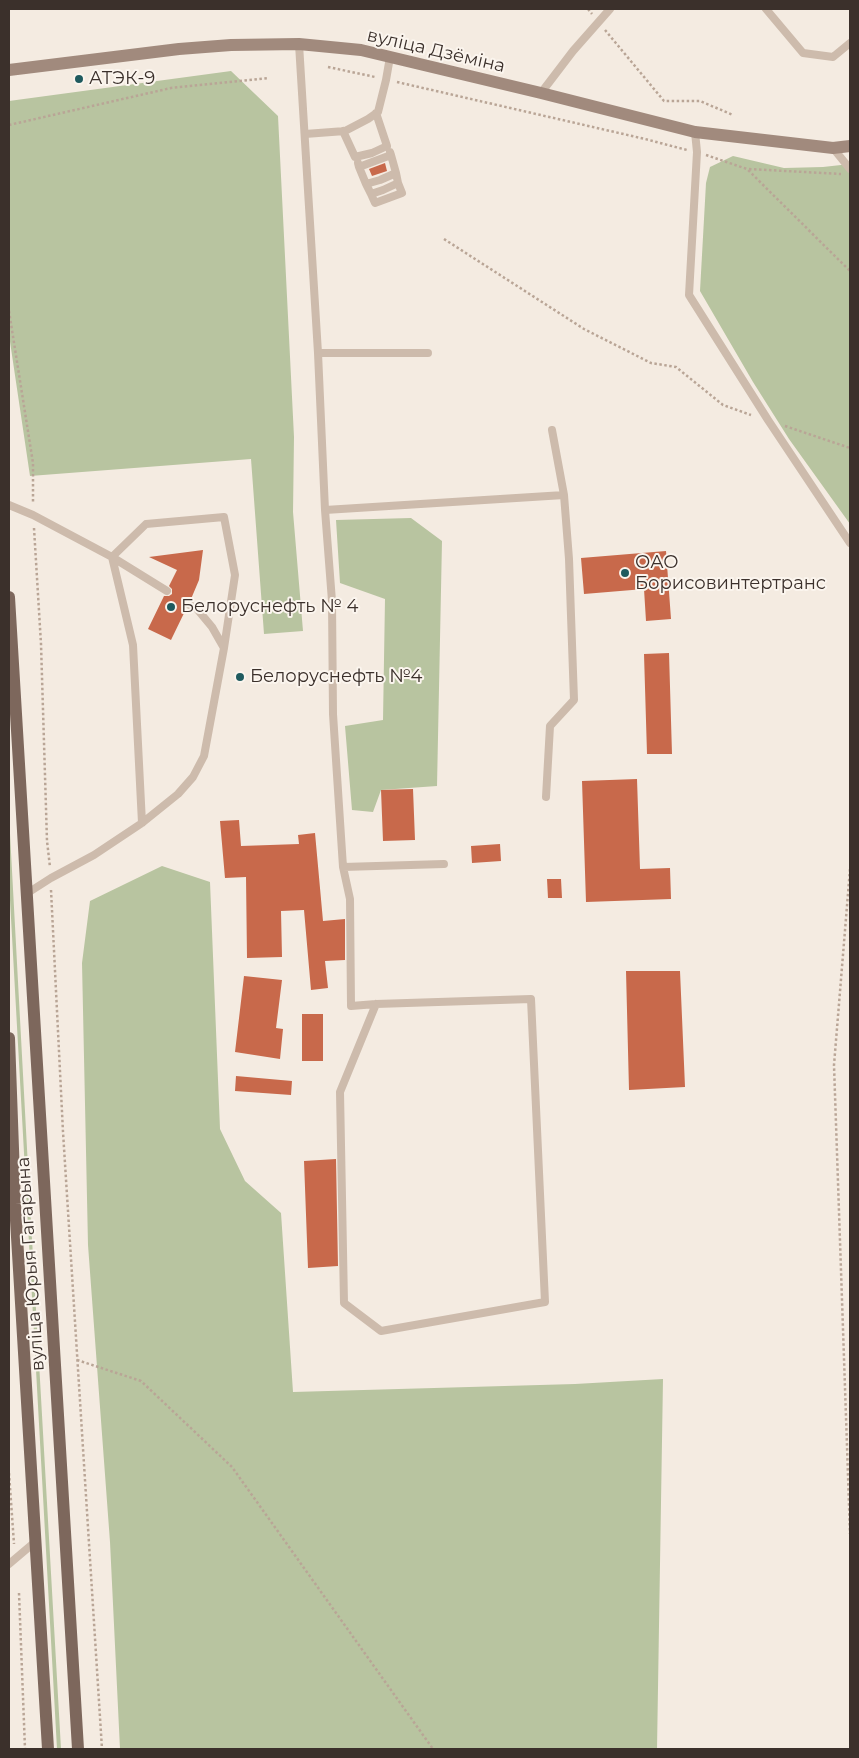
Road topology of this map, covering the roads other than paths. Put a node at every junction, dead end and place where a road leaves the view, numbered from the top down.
1 (610, 9) edge
2 (766, 9) edge
3 (850, 43) edge
4 (299, 44) junction
5 (390, 57) junction
6 (9, 70) edge
7 (541, 93) junction
8 (376, 113) junction
9 (343, 131) junction
10 (695, 132) junction
11 (305, 134) junction
12 (387, 146) junction
13 (850, 146) edge
14 (833, 148) junction
15 (391, 155) junction
16 (356, 157) junction
17 (359, 167) junction
18 (850, 169) edge
19 (396, 173) junction
20 (366, 184) junction
21 (318, 353) junction
22 (428, 353) dead end
23 (552, 430) dead end
24 (564, 495) junction
25 (9, 505) edge
26 (325, 510) junction
27 (850, 544) edge
28 (112, 556) junction
29 (167, 591) dead end
30 (9, 598) edge
31 (188, 604) dead end
32 (224, 648) junction
33 (546, 797) dead end
34 (142, 823) junction
35 (444, 864) dead end
36 (343, 867) junction
37 (26, 894) junction
38 (376, 1004) junction
39 (9, 1038) edge
40 (35, 1542) junction
41 (9, 1564) edge
42 (48, 1749) edge
43 (78, 1749) edge

1 - 7 lane
2 - 3 lane
4 - 5 main road, вуліца Дзёміна
4 - 6 main road, вуліца Дзёміна
4 - 11 lane
5 - 7 main road, вуліца Дзёміна
5 - 8 lane
7 - 10 main road, вуліца Дзёміна
8 - 9 lane
8 - 12 lane
9 - 11 lane
9 - 16 lane
10 - 14 main road, вуліца Дзёміна
10 - 27 lane
11 - 21 lane
12 - 15 lane
12 - 16 lane
13 - 14 main road, вуліца Дзёміна
14 - 18 lane
15 - 17 lane
15 - 19 lane
16 - 17 lane
17 - 20 lane
19 - 20 lane
19 - 20 lane
21 - 22 lane
21 - 26 lane
23 - 24 lane
24 - 26 lane
24 - 33 lane
25 - 28 lane
26 - 36 lane
28 - 29 lane
28 - 32 lane
28 - 34 lane
30 - 37 main road, вуліца Юрыя Гагарына
31 - 32 lane
32 - 34 lane
34 - 37 lane
35 - 36 lane
36 - 38 lane
37 - 43 main road, вуліца Юрыя Гагарына
38 - 38 lane
39 - 40 main road, вуліца Юрыя Гагарына
40 - 41 lane
40 - 42 main road, вуліца Юрыя Гагарына

